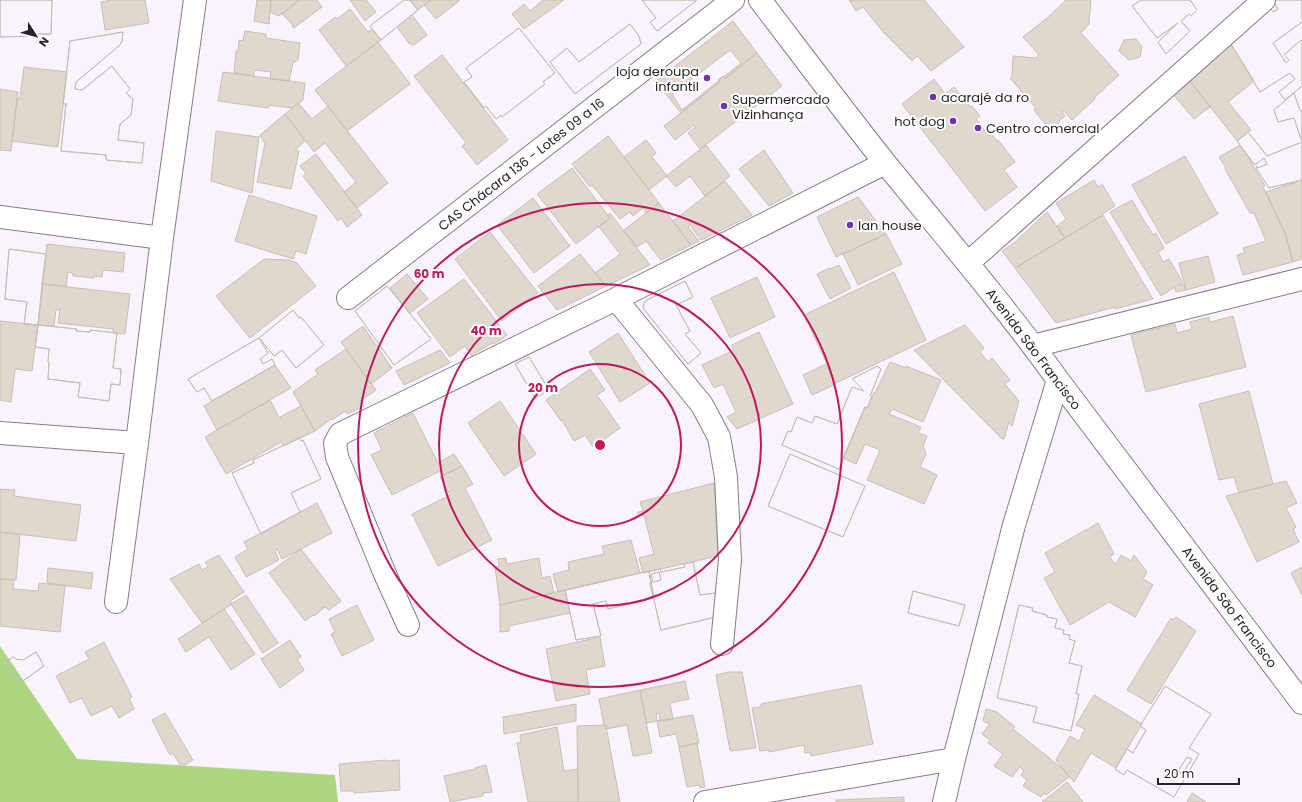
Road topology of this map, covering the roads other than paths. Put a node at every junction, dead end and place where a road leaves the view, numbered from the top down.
1 (195, 0) edge
2 (733, 0) edge
3 (760, 0) edge
4 (1264, 0) edge
5 (885, 163) junction
6 (0, 217) edge
7 (162, 238) junction
8 (968, 263) junction
9 (1302, 279) edge
10 (348, 298) dead end
11 (616, 299) junction
12 (1033, 346) junction
13 (1058, 380) junction
14 (0, 433) edge
15 (137, 443) junction
16 (116, 602) dead end
17 (408, 625) dead end
18 (722, 644) dead end
19 (1302, 703) edge
20 (954, 759) junction
21 (706, 802) edge
22 (944, 802) edge

1 - 7 street
2 - 10 street, CAS Chácara 136 - Lotes 09 a 16
3 - 5 street, Avenida São Francisco
4 - 8 street
5 - 8 street, Avenida São Francisco
5 - 11 street
6 - 7 street
7 - 15 street
8 - 12 street, Avenida São Francisco
9 - 12 street
11 - 17 street
11 - 18 street
12 - 13 street, Avenida São Francisco
13 - 19 street, Avenida São Francisco
13 - 20 street
14 - 15 street
15 - 16 street
20 - 21 street
20 - 22 street

